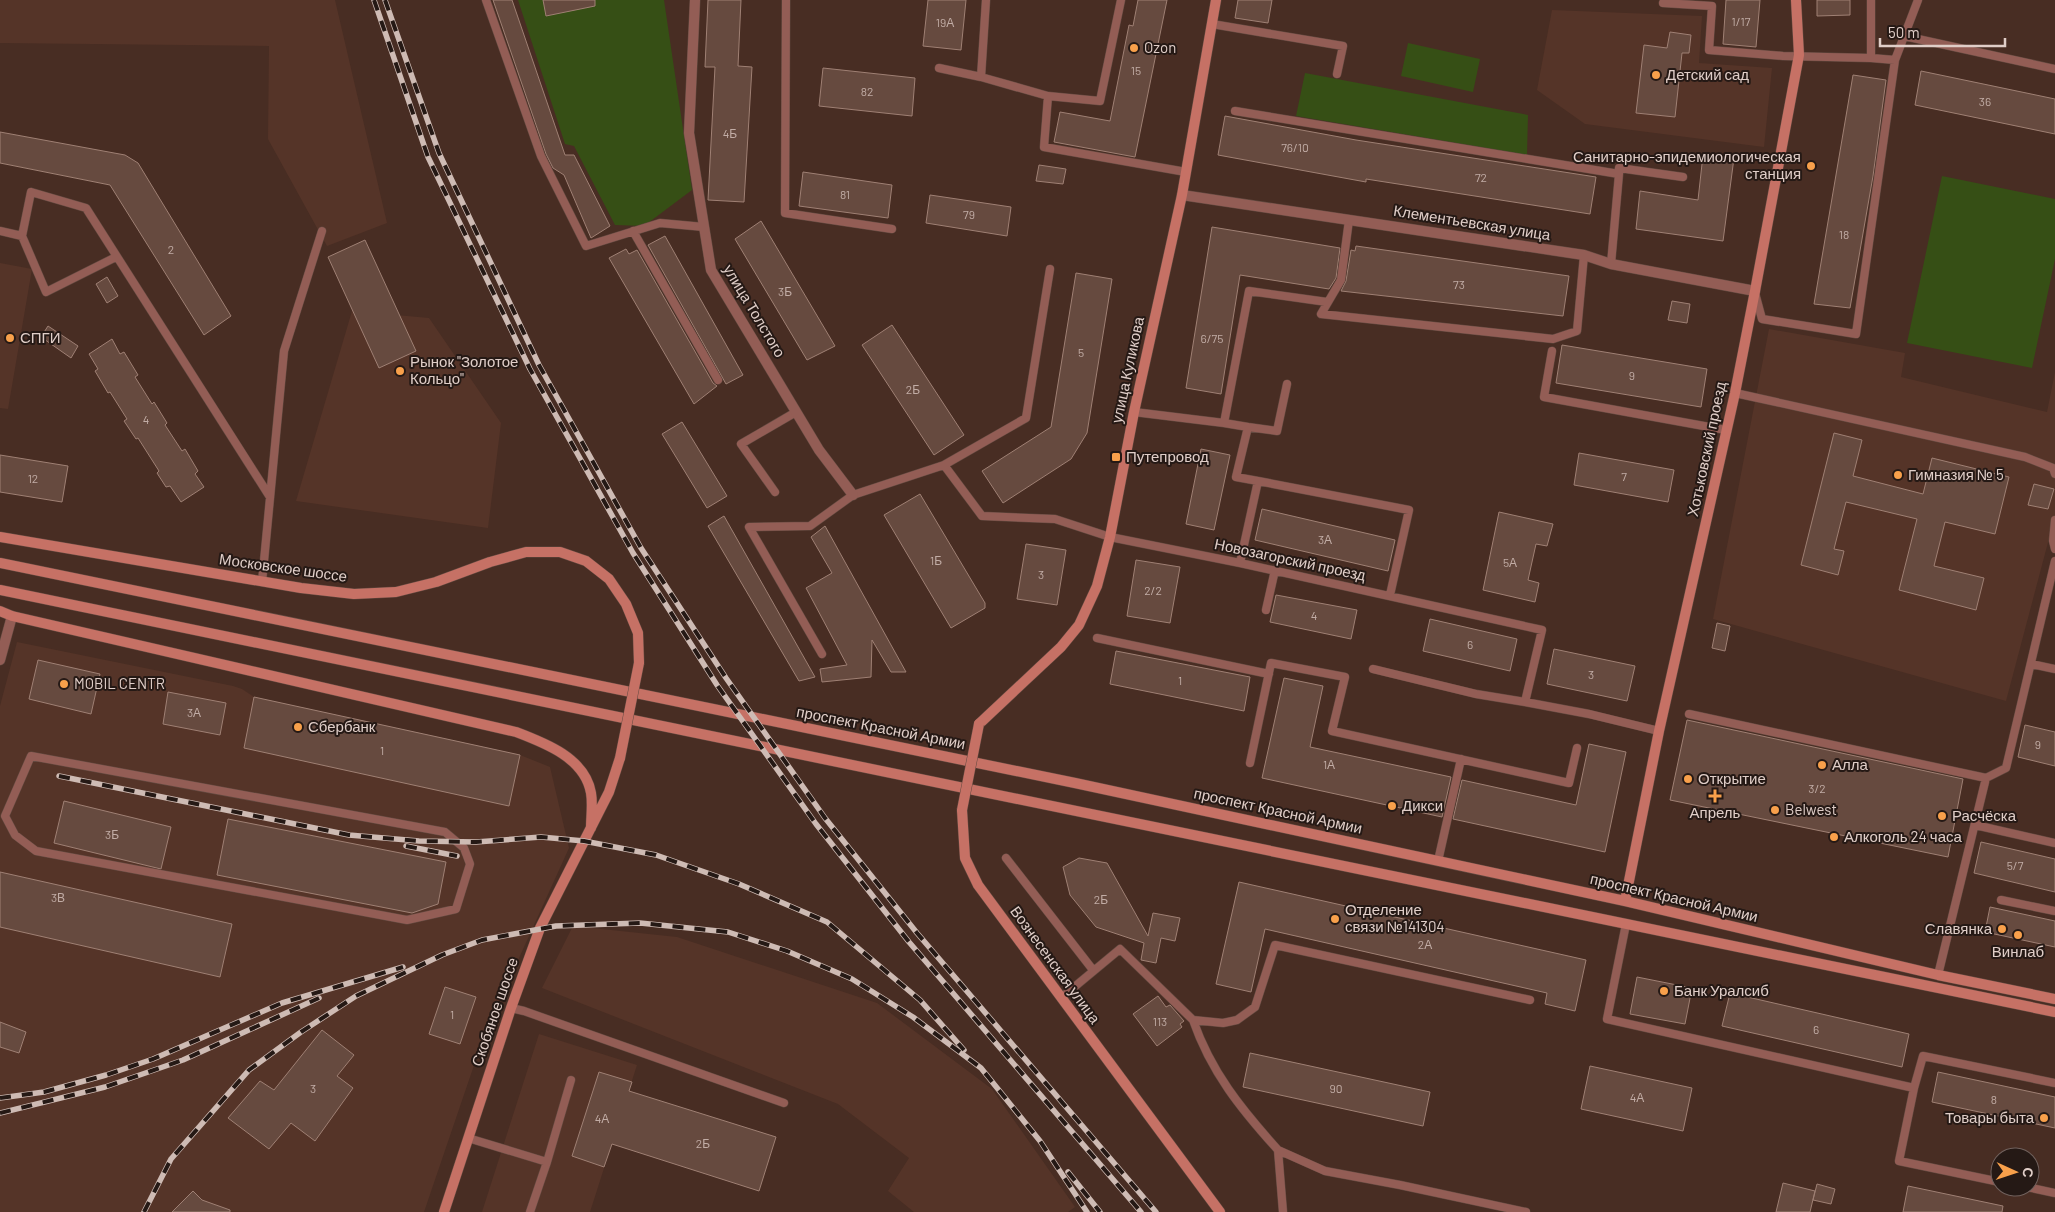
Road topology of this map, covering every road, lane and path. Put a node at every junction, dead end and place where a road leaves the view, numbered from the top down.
1 (486, 0) edge
2 (695, 0) edge
3 (786, 0) edge
4 (986, 0) edge
5 (1120, 0) edge
6 (1216, 0) edge
7 (1796, 0) edge
8 (1871, 0) edge
9 (1918, 0) edge
10 (1663, 3) dead end
11 (1212, 24) junction
12 (1904, 36) junction
13 (1799, 55) junction
14 (1871, 58) junction
15 (1895, 60) junction
16 (939, 68) dead end
17 (2055, 69) edge
18 (1338, 74) dead end
19 (980, 77) junction
20 (1048, 96) junction
21 (1235, 111) dead end
22 (1186, 172) junction
23 (1619, 174) junction
24 (1682, 177) dead end
25 (1182, 195) junction
26 (1349, 220) junction
27 (704, 227) junction
28 (892, 229) dead end
29 (0, 231) edge
30 (322, 231) dead end
31 (633, 231) junction
32 (22, 236) junction
33 (1584, 255) junction
34 (116, 257) junction
35 (1611, 264) junction
36 (1050, 269) dead end
37 (1755, 291) junction
38 (1328, 302) junction
39 (1552, 351) dead end
40 (718, 380) dead end
41 (1287, 384) dead end
42 (1735, 393) junction
43 (796, 412) junction
44 (1134, 412) junction
45 (1224, 423) junction
46 (1248, 426) junction
47 (1726, 430) junction
48 (944, 465) junction
49 (2055, 474) edge
50 (1258, 482) junction
51 (775, 492) dead end
52 (853, 495) junction
53 (270, 497) junction
54 (2055, 520) edge
55 (0, 536) edge
56 (1110, 537) junction
57 (2055, 549) edge
58 (2055, 561) edge
59 (0, 563) edge
60 (1240, 563) junction
61 (1275, 570) junction
62 (262, 582) junction
63 (0, 590) edge
64 (1390, 595) junction
65 (1266, 610) dead end
66 (0, 611) edge
67 (12, 616) junction
68 (1097, 638) dead end
69 (822, 654) dead end
70 (0, 660) edge
71 (2031, 664) junction
72 (1372, 669) dead end
73 (2055, 669) edge
74 (1269, 674) junction
75 (1525, 702) junction
76 (995, 710) joint
77 (1689, 714) dead end
78 (1659, 731) junction
79 (1577, 748) dead end
80 (620, 758) joint
81 (1461, 759) junction
82 (1250, 764) dead end
83 (1986, 778) junction
84 (2, 816) edge
85 (1974, 825) junction
86 (591, 828) junction
87 (2055, 843) edge
88 (1006, 858) dead end
89 (1438, 861) junction
90 (2001, 900) dead end
91 (1625, 902) junction
92 (2055, 911) edge
93 (1626, 924) junction
94 (1093, 970) junction
95 (1938, 975) junction
96 (1061, 998) junction
97 (2055, 999) edge
98 (1530, 1000) dead end
99 (511, 1008) junction
100 (2055, 1012) edge
101 (1193, 1020) junction
102 (571, 1080) dead end
103 (2055, 1083) edge
104 (1914, 1088) junction
105 (784, 1103) dead end
106 (468, 1138) junction
107 (1278, 1150) junction
108 (546, 1162) junction
109 (1990, 1180) edge
110 (2040, 1190) edge
111 (2055, 1193) edge
112 (444, 1212) edge
113 (530, 1212) edge
114 (1220, 1212) edge
115 (1283, 1212) edge
116 (1526, 1212) edge

1 - 31 lane
2 - 27 street, улица Толстого
3 - 28 lane
4 - 19 lane
5 - 20 lane
6 - 11 main road, улица Куликова
7 - 13 main road, Хотьковский проезд
8 - 14 lane
9 - 12 lane
10 - 13 lane
11 - 18 lane
11 - 22 main road, улица Куликова
12 - 15 lane
12 - 17 lane
13 - 14 lane
13 - 37 main road, Хотьковский проезд
14 - 15 lane
15 - 37 lane
16 - 19 lane
19 - 20 lane
20 - 22 lane
21 - 23 lane
22 - 25 main road, улица Куликова
23 - 24 lane
23 - 35 lane
25 - 26 street, Клементьевская улица
25 - 44 main road, улица Куликова
26 - 33 street, Клементьевская улица
26 - 38 lane
27 - 31 lane
27 - 43 street, улица Толстого
29 - 32 lane
30 - 53 lane
31 - 40 lane
32 - 34 lane
32 - 34 lane
33 - 35 street, Клементьевская улица
33 - 38 lane
34 - 53 lane
35 - 37 street, Клементьевская улица
36 - 48 lane
37 - 42 main road, Хотьковский проезд
38 - 45 lane
39 - 47 lane
41 - 46 lane
42 - 47 main road, Хотьковский проезд
42 - 49 lane
43 - 51 lane
43 - 52 street, улица Толстого
44 - 45 lane
44 - 56 main road, улица Куликова
45 - 46 lane
46 - 50 lane
47 - 78 main road, Хотьковский проезд
48 - 52 lane
48 - 56 lane, Новозагорский проезд
50 - 60 lane
50 - 64 lane
52 - 69 lane
53 - 62 lane
54 - 57 lane
55 - 62 main road, Московское шоссе
56 - 60 lane, Новозагорский проезд
56 - 76 main road, улица Куликова
58 - 71 lane
59 - 89 main road, проспект Красной Армии
60 - 61 lane, Новозагорский проезд
61 - 64 lane, Новозагорский проезд
61 - 65 lane
62 - 80 main road, Московское шоссе, bridge
63 - 93 main road
64 - 75 lane, Новозагорский проезд
66 - 67 main road
67 - 70 street
67 - 86 main road
68 - 74 lane
71 - 73 lane
71 - 83 lane
72 - 75 lane
74 - 81 lane
74 - 82 lane
75 - 78 lane
76 - 96 main road, Вознесенская улица, bridge
77 - 83 lane
78 - 91 main road, Хотьковский проезд
79 - 81 lane
80 - 86 main road, Скобяное шоссе
81 - 89 lane
83 - 85 lane
84 - 84 lane
85 - 87 lane
85 - 95 lane
86 - 99 main road, Скобяное шоссе
88 - 94 lane
89 - 91 main road, проспект Красной Армии
90 - 92 lane
91 - 95 main road, проспект Красной Армии
93 - 100 main road
93 - 104 lane
94 - 96 lane
94 - 101 lane
95 - 97 main road, проспект Красной Армии
96 - 114 main road, Вознесенская улица
98 - 101 lane
99 - 105 lane
99 - 106 main road, Скобяное шоссе
101 - 107 lane
102 - 108 lane
103 - 104 lane
104 - 109 lane
106 - 108 lane
106 - 112 main road, Скобяное шоссе
107 - 115 lane
107 - 116 lane
108 - 113 lane
110 - 111 lane

